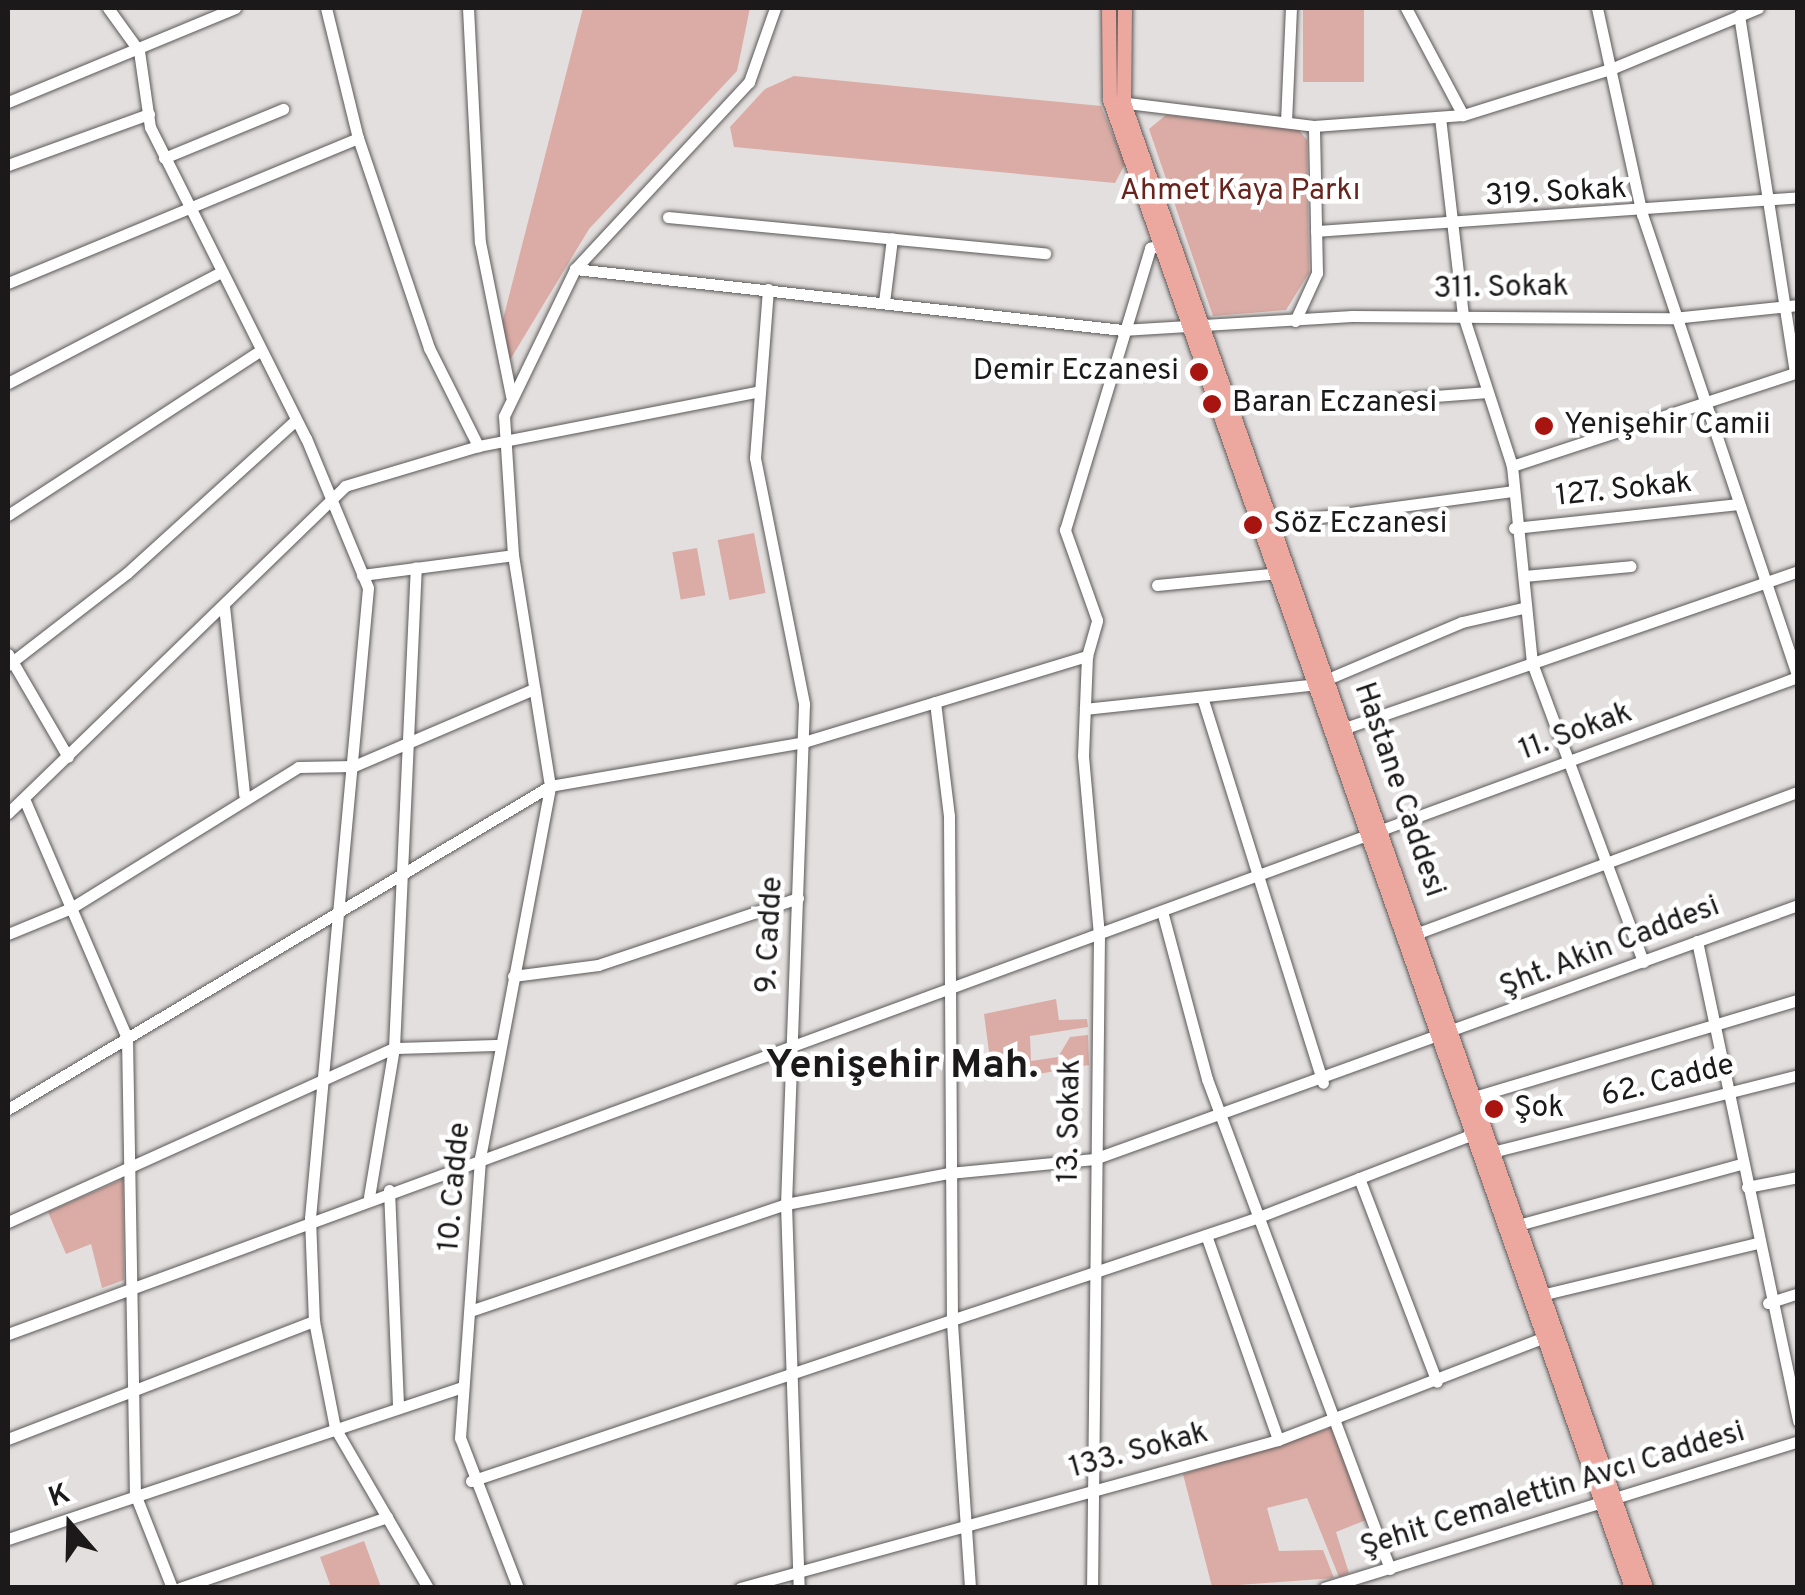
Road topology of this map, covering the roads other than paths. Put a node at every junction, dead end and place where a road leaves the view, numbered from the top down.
1 (108, 8) edge
2 (235, 8) edge
3 (326, 8) edge
4 (468, 8) edge
5 (774, 8) edge
6 (1109, 8) edge
7 (1125, 8) edge
8 (1290, 8) edge
9 (1406, 8) edge
10 (1598, 8) edge
11 (1758, 8) edge
12 (1740, 14) junction
13 (139, 51) junction
14 (1613, 68) junction
15 (8, 102) edge
16 (1117, 102) junction
17 (283, 109) dead end
18 (149, 114) junction
19 (1463, 114) junction
20 (1440, 116) junction
21 (1286, 122) junction
22 (1314, 126) junction
23 (358, 138) junction
24 (164, 158) junction
25 (8, 165) edge
26 (1798, 197) edge
27 (1764, 201) junction
28 (188, 208) junction
29 (1642, 214) junction
30 (668, 217) dead end
31 (1452, 224) junction
32 (1316, 231) junction
33 (892, 238) junction
34 (1172, 245) junction
35 (1044, 253) dead end
36 (576, 269) junction
37 (221, 272) junction
38 (8, 284) edge
39 (768, 289) junction
40 (884, 302) junction
41 (1791, 306) edge
42 (1464, 315) junction
43 (1673, 318) junction
44 (1295, 321) junction
45 (1198, 324) junction
46 (1122, 330) junction
47 (261, 350) junction
48 (1796, 373) edge
49 (8, 384) edge
50 (760, 391) junction
51 (1486, 392) junction
52 (511, 396) junction
53 (1328, 404) dead end
54 (1702, 404) junction
55 (296, 420) junction
56 (500, 442) junction
57 (478, 446) junction
58 (1512, 466) junction
59 (1514, 491) junction
60 (330, 497) junction
61 (1740, 504) junction
62 (8, 515) edge
63 (1276, 523) junction
64 (1514, 528) junction
65 (513, 555) junction
66 (1631, 566) dead end
67 (416, 568) junction
68 (1798, 571) edge
69 (1280, 572) junction
70 (362, 574) junction
71 (1524, 576) junction
72 (1762, 579) junction
73 (1157, 585) dead end
74 (224, 606) junction
75 (1522, 608) junction
76 (1088, 656) junction
77 (9, 661) edge
78 (1532, 663) junction
79 (1797, 678) edge
80 (1325, 681) junction
81 (534, 690) junction
82 (1203, 700) junction
83 (935, 702) junction
84 (1085, 709) junction
85 (1348, 727) junction
86 (410, 742) junction
87 (804, 742) junction
88 (68, 757) junction
89 (1570, 762) junction
90 (354, 766) junction
91 (550, 786) junction
92 (1798, 792) edge
93 (244, 794) junction
94 (25, 801) junction
95 (8, 813) edge
96 (1377, 834) junction
97 (1607, 862) junction
98 (405, 872) junction
99 (1252, 876) junction
100 (798, 898) junction
101 (1798, 906) edge
102 (71, 908) junction
103 (344, 908) junction
104 (1162, 911) junction
105 (1418, 933) junction
106 (8, 934) edge
107 (1099, 935) junction
108 (1697, 941) junction
109 (1643, 962) junction
110 (514, 976) junction
111 (946, 990) junction
112 (1798, 1000) edge
113 (1716, 1027) junction
114 (127, 1038) junction
115 (1447, 1038) junction
116 (791, 1040) junction
117 (498, 1045) junction
118 (394, 1048) junction
119 (1798, 1076) edge
120 (326, 1081) junction
121 (1323, 1084) junction
122 (1728, 1092) junction
123 (1474, 1097) junction
124 (8, 1109) edge
125 (1222, 1117) junction
126 (1474, 1134) junction
127 (1492, 1152) junction
128 (480, 1158) junction
129 (1094, 1159) junction
130 (127, 1162) junction
131 (1740, 1164) junction
132 (948, 1173) junction
133 (1798, 1177) edge
134 (1359, 1178) junction
135 (1747, 1187) junction
136 (389, 1190) junction
137 (369, 1197) junction
138 (786, 1204) junction
139 (1259, 1217) junction
140 (310, 1218) junction
141 (8, 1222) edge
142 (1518, 1225) junction
143 (1206, 1234) junction
144 (1757, 1243) junction
145 (1096, 1269) junction
146 (131, 1288) junction
147 (1798, 1293) edge
148 (1540, 1295) junction
149 (1768, 1302) junction
150 (470, 1312) junction
151 (314, 1322) junction
152 (952, 1323) junction
153 (8, 1334) edge
154 (1542, 1338) junction
155 (788, 1375) junction
156 (1437, 1382) junction
157 (462, 1387) junction
158 (131, 1391) junction
159 (398, 1408) junction
160 (1338, 1419) junction
161 (1798, 1422) edge
162 (335, 1428) junction
163 (8, 1439) edge
164 (1278, 1440) junction
165 (1798, 1441) edge
166 (471, 1480) junction
167 (1092, 1492) junction
168 (135, 1494) junction
169 (1606, 1498) junction
170 (387, 1517) junction
171 (962, 1524) junction
172 (8, 1539) edge
173 (793, 1568) junction
174 (1390, 1569) junction
175 (172, 1588) edge
176 (180, 1588) edge
177 (428, 1588) edge
178 (518, 1588) edge
179 (740, 1588) edge
180 (799, 1588) edge
181 (970, 1588) edge
182 (1092, 1588) edge
183 (1324, 1588) edge
184 (1632, 1588) edge
185 (1646, 1588) edge

1 - 13 street
2 - 13 street
3 - 23 street
4 - 52 street
5 - 36 street
6 - 16 main road, Hastane Caddesi
7 - 16 main road, Hastane Caddesi
8 - 21 street
9 - 19 street
10 - 14 street
11 - 12 street
12 - 14 street
12 - 27 street
13 - 15 street
13 - 18 street
14 - 19 street
14 - 29 street
16 - 21 street
16 - 34 main road, Hastane Caddesi
17 - 24 street
18 - 24 street
18 - 25 street
19 - 20 street
20 - 22 street
20 - 31 street
21 - 22 street
22 - 32 street
23 - 28 street
23 - 57 street
24 - 28 street
26 - 27 street, 319. Sokak
27 - 29 street, 319. Sokak
27 - 41 street
28 - 37 street
28 - 38 street
29 - 31 street, 319. Sokak
29 - 43 street
30 - 33 street
31 - 32 street, 319. Sokak
31 - 42 street
32 - 44 street
33 - 35 street
33 - 40 street
34 - 45 main road, Hastane Caddesi
34 - 46 street, 13. Sokak
36 - 39 street, 311. Sokak
36 - 52 street
37 - 47 street
37 - 49 street
39 - 40 street, 311. Sokak
39 - 50 street, 9. Cadde
40 - 46 street, 311. Sokak
41 - 43 street, 311. Sokak
41 - 48 street
42 - 43 street, 311. Sokak
42 - 44 street, 311. Sokak
42 - 51 street
43 - 54 street
44 - 45 street, 311. Sokak
45 - 46 street, 311. Sokak
45 - 63 main road, Hastane Caddesi
45 - 69 main road, Hastane Caddesi
46 - 76 street, 13. Sokak
47 - 55 street
47 - 62 street
48 - 54 street
50 - 56 street
50 - 87 street, 9. Cadde
51 - 53 street
51 - 58 street
52 - 56 street
54 - 58 street
54 - 61 street
55 - 60 street
55 - 77 street
56 - 57 street
56 - 65 street
57 - 60 street
58 - 59 street
59 - 63 street
59 - 64 street
60 - 70 street
60 - 74 street
61 - 64 street, 127. Sokak
61 - 72 street
63 - 80 main road, Hastane Caddesi
64 - 71 street
65 - 67 street
65 - 81 street
66 - 71 street
67 - 70 street
67 - 86 street
68 - 72 street
69 - 73 street
69 - 80 main road, Hastane Caddesi
70 - 90 street
71 - 75 street
72 - 78 street
72 - 79 street
74 - 88 street
74 - 93 street
75 - 78 street
75 - 80 street
76 - 83 street
76 - 84 street, 13. Sokak
77 - 88 street
78 - 85 street
78 - 89 street
79 - 89 street, 11. Sokak
80 - 82 street
80 - 85 main road, Hastane Caddesi
80 - 96 main road, Hastane Caddesi
81 - 86 street
81 - 91 street
82 - 84 street
82 - 99 street
83 - 87 street
83 - 111 street
84 - 107 street, 13. Sokak
85 - 96 main road, Hastane Caddesi
86 - 90 street
86 - 98 street
87 - 91 street
87 - 100 street, 9. Cadde
88 - 94 street
89 - 96 street, 11. Sokak
89 - 97 street
90 - 93 street
90 - 103 street
91 - 98 street
91 - 110 street, 10. Cadde
92 - 97 street
93 - 102 street
94 - 95 street
94 - 102 street
96 - 99 street, 11. Sokak
96 - 105 main road, Hastane Caddesi
96 - 115 main road, Hastane Caddesi
97 - 105 street
97 - 109 street
98 - 103 street
98 - 118 street
99 - 104 street, 11. Sokak
99 - 121 street
100 - 110 street
100 - 116 street, 9. Cadde
101 - 108 street, Şht. Akin Caddesi
102 - 106 street
102 - 114 street
103 - 114 street
103 - 120 street
104 - 107 street, 11. Sokak
104 - 125 street
105 - 115 main road, Hastane Caddesi
107 - 111 street, 11. Sokak
107 - 129 street, 13. Sokak
108 - 109 street, Şht. Akin Caddesi
108 - 113 street
109 - 115 street, Şht. Akin Caddesi
110 - 117 street, 10. Cadde
111 - 116 street, 11. Sokak
111 - 132 street
112 - 113 street
113 - 122 street
113 - 123 street
114 - 124 street
114 - 130 street
115 - 121 street, Şht. Akin Caddesi
115 - 123 main road, Hastane Caddesi
115 - 126 main road, Hastane Caddesi
116 - 128 street, 11. Sokak
116 - 138 street, 9. Cadde
117 - 118 street
117 - 128 street, 10. Cadde
118 - 120 street
118 - 137 street
119 - 122 street, 62. Cadde
120 - 130 street
120 - 140 street
121 - 125 street, Şht. Akin Caddesi
122 - 127 street, 62. Cadde
122 - 131 street
123 - 127 main road, Hastane Caddesi
125 - 129 street, Şht. Akin Caddesi
125 - 139 street
126 - 134 street
126 - 154 main road, Hastane Caddesi
127 - 142 main road, Hastane Caddesi
128 - 136 street, 11. Sokak
128 - 150 street, 10. Cadde
129 - 132 street, Şht. Akin Caddesi
129 - 145 street, 13. Sokak
130 - 141 street
130 - 146 street
131 - 135 street
131 - 142 street
132 - 138 street, Şht. Akin Caddesi
132 - 152 street
133 - 135 street
134 - 139 street
134 - 156 street
135 - 144 street
136 - 137 street, 11. Sokak
136 - 159 street
137 - 140 street, 11. Sokak
138 - 150 street, Şht. Akin Caddesi
138 - 155 street, 9. Cadde
139 - 143 street
139 - 160 street
140 - 146 street, 11. Sokak
140 - 151 street
142 - 148 main road, Hastane Caddesi
143 - 145 street
143 - 164 street
144 - 148 street
144 - 149 street
145 - 152 street
145 - 167 street, 13. Sokak
146 - 153 street, 11. Sokak
146 - 158 street
147 - 149 street
148 - 169 main road, Hastane Caddesi
149 - 161 street
150 - 157 street, 10. Cadde
151 - 158 street
151 - 162 street
152 - 155 street
152 - 171 street
154 - 156 street, 133. Sokak
154 - 169 main road, Hastane Caddesi
155 - 166 street
155 - 173 street, 9. Cadde
156 - 160 street, 133. Sokak
157 - 159 street
157 - 166 street, 10. Cadde
158 - 163 street
158 - 168 street
159 - 162 street
160 - 164 street, 133. Sokak
160 - 174 street
162 - 168 street
162 - 170 street
164 - 167 street, 133. Sokak
165 - 169 street, Şehit Cemalettin Avcı Caddesi
166 - 178 street, 10. Cadde
167 - 171 street, 133. Sokak
167 - 182 street, 13. Sokak
168 - 172 street
168 - 175 street
169 - 174 street, Şehit Cemalettin Avcı Caddesi
169 - 184 main road, Hastane Caddesi
169 - 185 main road, Hastane Caddesi
170 - 176 street
170 - 177 street
171 - 173 street, 133. Sokak
171 - 181 street
173 - 179 street, 133. Sokak
173 - 180 street, 9. Cadde
174 - 183 street, Şehit Cemalettin Avcı Caddesi

